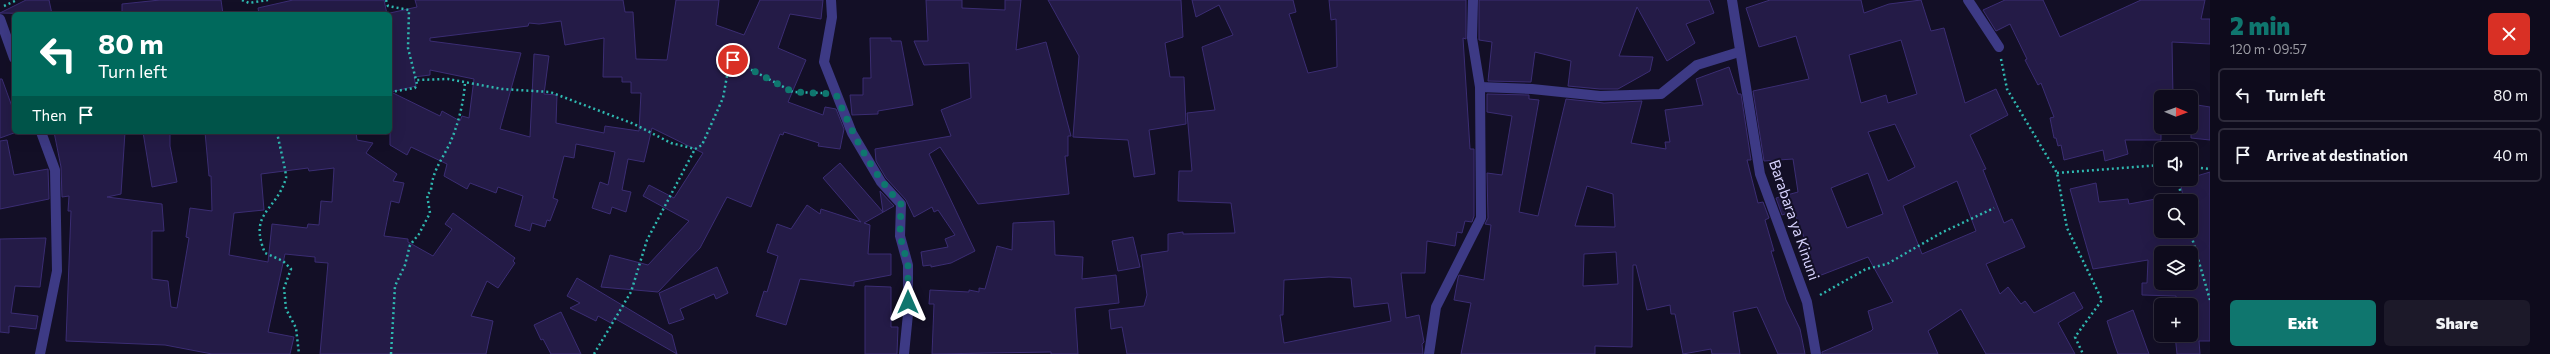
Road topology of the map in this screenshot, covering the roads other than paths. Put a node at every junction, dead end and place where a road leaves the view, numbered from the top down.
1 (831, 0) edge
2 (1473, 0) edge
3 (1732, 0) edge
4 (1968, 0) edge
5 (0, 19) edge
6 (1999, 47) road end
7 (12, 52) edge
8 (1739, 52) junction
9 (1480, 87) junction
10 (42, 134) edge
11 (40, 354) edge
12 (904, 354) edge
13 (1429, 354) edge
14 (1816, 354) edge

1 - 12 street
2 - 9 street
3 - 8 street, Barabara ya Kinuni
4 - 6 street
5 - 7 street
8 - 9 street
8 - 14 street, Barabara ya Kinuni
9 - 13 street
10 - 11 street

